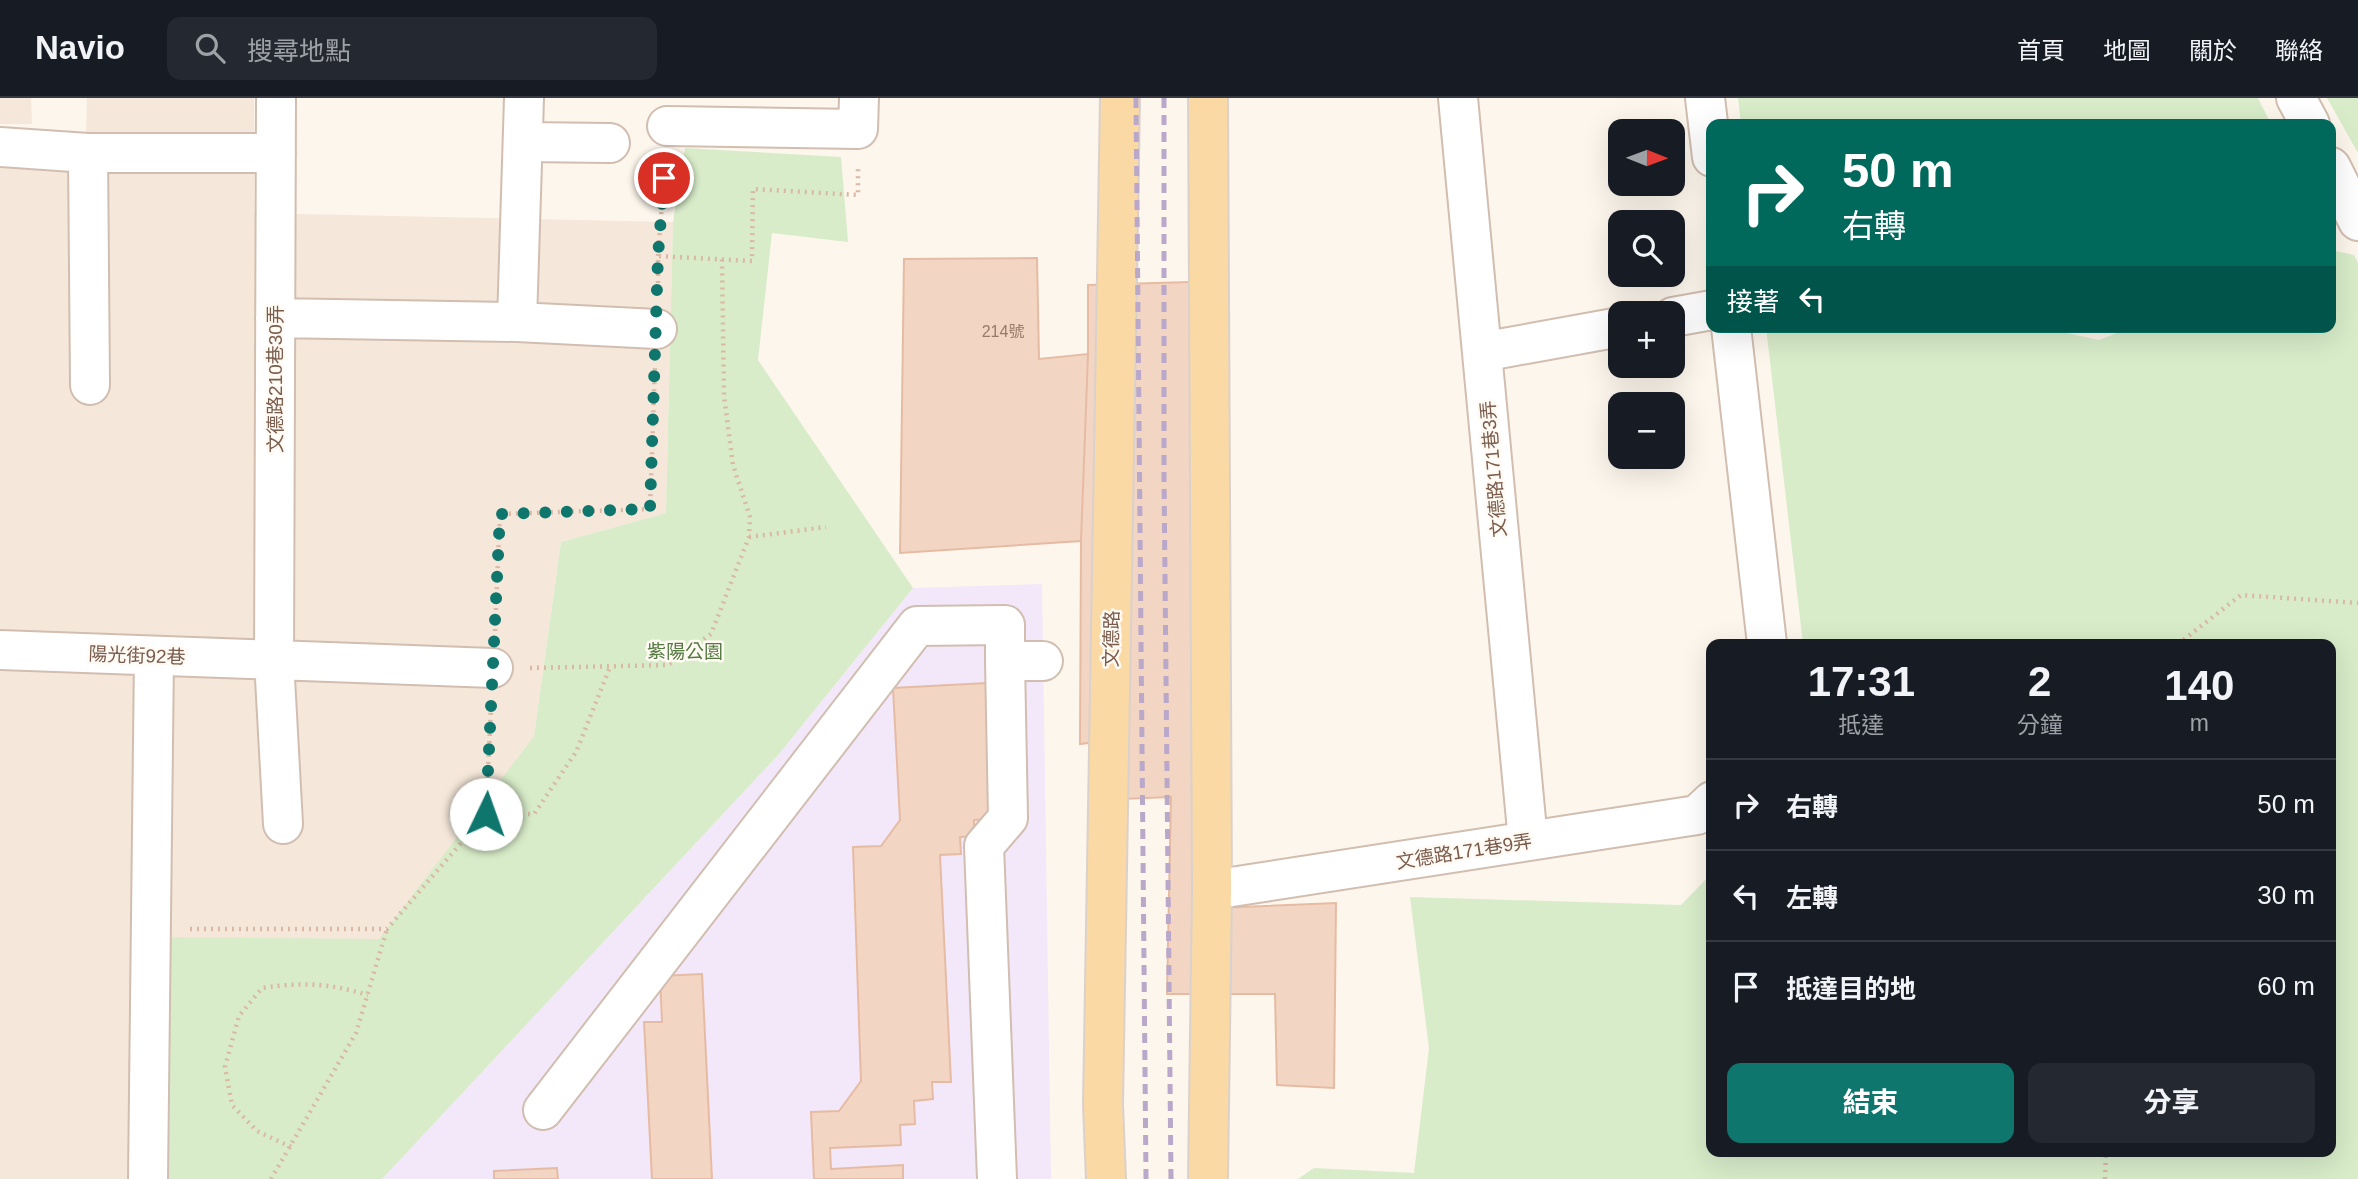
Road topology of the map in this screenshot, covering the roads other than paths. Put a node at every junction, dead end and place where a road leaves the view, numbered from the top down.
1 (276, 98) edge
2 (524, 98) edge
3 (1120, 98) edge
4 (1208, 98) edge
5 (1458, 98) edge
6 (1705, 98) edge
7 (2296, 98) edge
8 (859, 114) edge
9 (1707, 119) edge
10 (2306, 119) edge
11 (667, 125) road end
12 (523, 142) junction
13 (610, 143) dead end
14 (0, 148) edge
15 (88, 153) junction
16 (276, 153) junction
17 (2336, 177) edge
18 (2358, 220) edge
19 (1706, 311) edge
20 (1685, 315) edge
21 (275, 318) junction
22 (517, 322) junction
23 (656, 329) road end
24 (1608, 329) edge
25 (1732, 333) edge
26 (1482, 352) junction
27 (90, 385) dead end
28 (1766, 639) edge
29 (0, 650) edge
30 (154, 656) junction
31 (274, 660) junction
32 (1005, 661) junction
33 (1043, 661) dead end
34 (493, 668) road end
35 (1706, 807) edge
36 (283, 824) dead end
37 (1528, 841) junction
38 (1212, 890) junction
39 (543, 1110) dead end
40 (148, 1179) edge
41 (996, 1179) edge
42 (1106, 1179) edge
43 (1208, 1179) edge

1 - 16 street, 文德路210巷30弄
2 - 12 street
3 - 42 main road, 文德路
4 - 38 main road
5 - 26 street, 文德路171巷3弄
6 - 9 street
7 - 10 street
8 - 11 street
12 - 13 street
12 - 22 street
14 - 15 street
15 - 16 street
15 - 27 street
16 - 21 street, 文德路210巷30弄
17 - 18 street
19 - 20 street
21 - 22 street
21 - 31 street, 文德路210巷30弄
22 - 23 street
24 - 26 street
25 - 28 street
26 - 37 street, 文德路171巷3弄
29 - 30 street, 陽光街92巷
30 - 31 street, 陽光街92巷
30 - 40 street
31 - 34 street, 陽光街92巷
31 - 36 street, 文德路210巷30弄
32 - 33 street
32 - 39 street
32 - 41 street
35 - 37 street, 文德路171巷9弄
37 - 38 street, 文德路171巷9弄
38 - 43 main road

